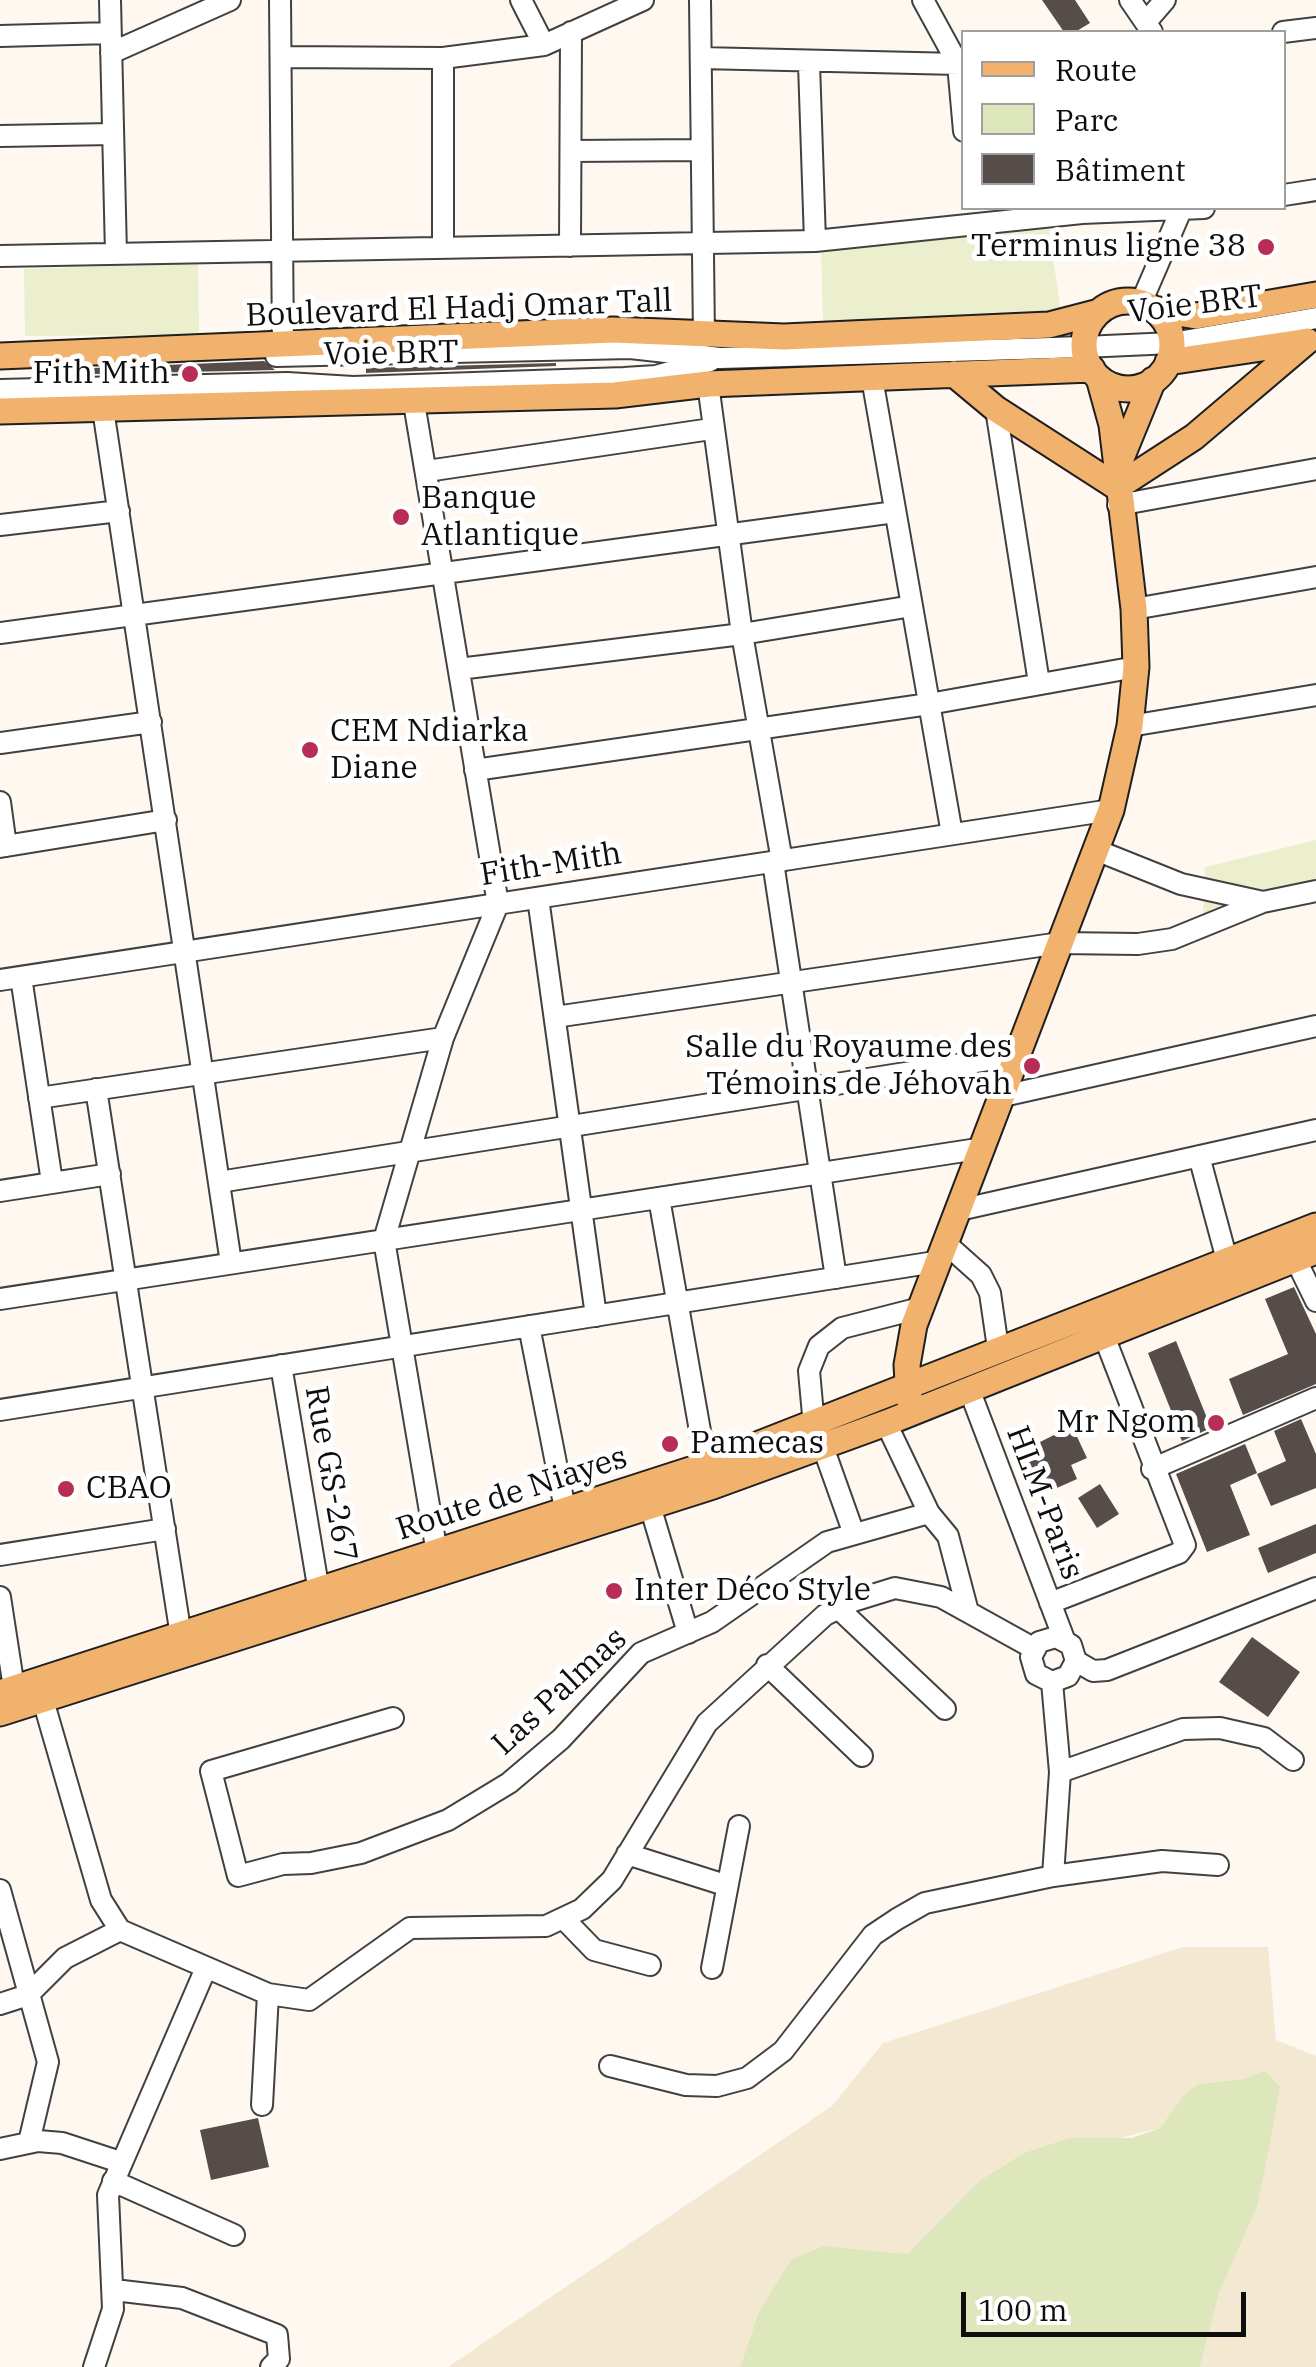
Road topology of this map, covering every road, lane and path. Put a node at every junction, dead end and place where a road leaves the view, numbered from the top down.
1 (110, 0) edge
2 (230, 0) edge
3 (280, 0) edge
4 (521, 0) edge
5 (642, 0) edge
6 (700, 0) edge
7 (923, 0) edge
8 (1130, 0) edge
9 (1165, 0) edge
10 (1149, 27) edge
11 (1316, 28) edge
12 (571, 32) junction
13 (1286, 32) edge
14 (0, 36) edge
15 (111, 43) junction
16 (544, 45) junction
17 (280, 58) junction
18 (443, 58) junction
19 (701, 58) junction
20 (809, 64) junction
21 (958, 64) junction
22 (961, 98) edge
23 (112, 134) junction
24 (0, 136) edge
25 (701, 150) junction
26 (570, 151) junction
27 (1316, 190) edge
28 (1286, 195) edge
29 (1162, 210) edge
30 (1182, 210) edge
31 (969, 216) edge
32 (815, 242) junction
33 (702, 243) junction
34 (570, 246) junction
35 (443, 248) junction
36 (284, 251) junction
37 (116, 254) junction
38 (0, 256) edge
39 (1316, 295) edge
40 (1147, 306) junction
41 (1099, 312) junction
42 (1313, 333) edge
43 (704, 337) junction
44 (283, 347) junction
45 (0, 356) edge
46 (720, 358) junction
47 (1164, 362) junction
48 (1092, 365) junction
49 (0, 369) edge
50 (954, 374) junction
51 (872, 378) junction
52 (708, 384) junction
53 (0, 390) edge
54 (413, 397) junction
55 (104, 409) junction
56 (996, 409) junction
57 (0, 411) edge
58 (711, 430) junction
59 (1316, 470) edge
60 (426, 471) junction
61 (1117, 488) junction
62 (119, 511) junction
63 (894, 512) junction
64 (0, 526) edge
65 (728, 534) junction
66 (442, 572) junction
67 (1316, 577) edge
68 (912, 606) junction
69 (1134, 609) junction
70 (135, 612) junction
71 (0, 634) edge
72 (742, 634) junction
73 (1136, 667) junction
74 (459, 669) junction
75 (1039, 683) junction
76 (1316, 695) edge
77 (929, 704) junction
78 (151, 722) junction
79 (1130, 726) junction
80 (759, 728) junction
81 (0, 743) edge
82 (475, 770) junction
83 (0, 802) edge
84 (1110, 810) junction
85 (166, 820) junction
86 (952, 834) junction
87 (3, 847) edge
88 (1096, 850) junction
89 (777, 861) junction
90 (1316, 891) edge
91 (538, 898) junction
92 (1263, 902) junction
93 (498, 904) junction
94 (1060, 943) junction
95 (185, 952) junction
96 (11, 979) edge
97 (790, 981) junction
98 (555, 1017) junction
99 (1316, 1026) edge
100 (443, 1038) junction
101 (1018, 1055) junction
102 (203, 1074) junction
103 (96, 1089) junction
104 (808, 1090) junction
105 (1003, 1096) junction
106 (39, 1098) junction
107 (570, 1127) junction
108 (1316, 1130) edge
109 (984, 1148) junction
110 (410, 1150) junction
111 (1199, 1156) junction
112 (820, 1173) junction
113 (110, 1174) junction
114 (52, 1182) junction
115 (219, 1182) junction
116 (0, 1190) edge
117 (659, 1198) junction
118 (581, 1210) junction
119 (958, 1210) junction
120 (1316, 1226) edge
121 (384, 1240) junction
122 (940, 1252) junction
123 (1305, 1254) edge
124 (1226, 1260) junction
125 (231, 1263) junction
126 (836, 1278) junction
127 (126, 1279) junction
128 (0, 1299) edge
129 (1316, 1301) edge
130 (676, 1303) junction
131 (920, 1308) junction
132 (596, 1316) junction
133 (529, 1326) junction
134 (1104, 1336) junction
135 (404, 1346) junction
136 (998, 1348) junction
137 (281, 1366) junction
138 (908, 1386) junction
139 (143, 1387) junction
140 (969, 1389) junction
141 (1316, 1398) edge
142 (0, 1410) edge
143 (911, 1413) junction
144 (886, 1423) junction
145 (818, 1436) junction
146 (706, 1465) junction
147 (1152, 1469) junction
148 (650, 1506) junction
149 (565, 1509) junction
150 (930, 1513) junction
151 (165, 1529) junction
152 (854, 1534) junction
153 (437, 1553) junction
154 (0, 1555) edge
155 (1316, 1588) edge
156 (319, 1592) junction
157 (0, 1596) edge
158 (1050, 1603) junction
159 (838, 1608) junction
160 (968, 1608) junction
161 (688, 1633) junction
162 (181, 1636) junction
163 (1064, 1639) junction
164 (1034, 1648) junction
165 (1076, 1661) junction
166 (767, 1665) junction
167 (1052, 1682) junction
168 (7, 1690) edge
169 (42, 1700) junction
170 (945, 1710) dead end
171 (0, 1713) edge
172 (393, 1718) dead end
173 (862, 1756) dead end
174 (1293, 1760) dead end
175 (1060, 1772) junction
176 (740, 1826) dead end
177 (627, 1854) junction
178 (1218, 1865) dead end
179 (1053, 1876) junction
180 (725, 1885) junction
181 (0, 1890) edge
182 (564, 1920) junction
183 (120, 1930) junction
184 (650, 1965) dead end
185 (206, 1968) junction
186 (712, 1968) dead end
187 (268, 1994) junction
188 (28, 1995) junction
189 (0, 2004) edge
190 (610, 2066) dead end
191 (262, 2105) dead end
192 (29, 2142) junction
193 (0, 2149) edge
194 (116, 2172) junction
195 (234, 2236) dead end
196 (114, 2290) junction
197 (94, 2367) edge
198 (271, 2367) edge

1 - 15 street
2 - 15 street
3 - 17 street
4 - 16 street
5 - 12 street
6 - 19 street
7 - 21 street
8 - 10 street
9 - 10 street
11 - 13 street
12 - 16 street
12 - 26 street
14 - 15 street
15 - 23 street
16 - 18 street
17 - 18 street
17 - 36 street
18 - 35 street
19 - 20 street
19 - 25 street
20 - 21 street
20 - 32 street
21 - 22 street
23 - 24 street
23 - 37 street
25 - 26 street
25 - 33 street
26 - 34 street
27 - 28 street
29 - 31 street
30 - 40 street
31 - 32 street
32 - 33 street
33 - 34 street
33 - 43 street
34 - 35 street
35 - 36 street
36 - 37 street
36 - 44 street
37 - 38 street
39 - 40 main road, Boulevard El Hadj Omar Tall
40 - 41 main road, Boulevard El Hadj Omar Tall
40 - 47 main road
41 - 43 main road, Boulevard El Hadj Omar Tall
41 - 48 main road
42 - 47 main road
42 - 61 main road
43 - 44 main road, Boulevard El Hadj Omar Tall
44 - 45 main road, Boulevard El Hadj Omar Tall
46 - 48 street, Voie BRT
46 - 49 street, Voie BRT
46 - 53 street, Voie BRT
47 - 48 street, Voie BRT
47 - 48 main road
47 - 61 main road
48 - 50 main road
48 - 61 main road
50 - 51 main road
50 - 56 main road
51 - 52 main road
51 - 63 street
52 - 54 main road
52 - 58 street
54 - 55 main road
54 - 60 street
55 - 57 main road
55 - 62 street
56 - 61 main road
56 - 75 street
58 - 60 street
58 - 65 street
59 - 61 street
60 - 66 street
61 - 69 main road
62 - 64 street
62 - 70 street
63 - 65 street
63 - 68 street
65 - 66 street
65 - 72 street
66 - 70 street
66 - 74 street
67 - 69 street
68 - 72 street
68 - 77 street
69 - 73 main road
70 - 71 street
70 - 78 street
72 - 74 street
72 - 80 street
73 - 75 street
73 - 79 main road
74 - 82 street
75 - 77 street
76 - 79 street
77 - 80 street
77 - 86 street
78 - 81 street
78 - 85 street
79 - 84 main road
80 - 82 street
80 - 89 street
82 - 93 street
83 - 87 street
84 - 86 street, Fith-Mith
84 - 88 main road
85 - 87 street
85 - 95 street
86 - 89 street, Fith-Mith
88 - 92 street
88 - 94 main road
89 - 91 street, Fith-Mith
89 - 97 street
90 - 92 street
91 - 93 street, Fith-Mith
91 - 98 street
92 - 94 street
93 - 95 street, Fith-Mith
93 - 100 street
94 - 97 street
94 - 101 main road
95 - 96 street, Fith-Mith
95 - 102 street
96 - 106 street
97 - 98 street
97 - 104 street
98 - 107 street
99 - 105 street
100 - 102 street
100 - 110 street
101 - 104 street
101 - 105 main road
102 - 103 street
102 - 115 street
103 - 106 street
103 - 113 street
104 - 107 street
104 - 112 street
105 - 109 main road
106 - 114 street
107 - 110 street
107 - 118 street
108 - 111 street
109 - 112 street
109 - 119 main road
110 - 115 street
110 - 121 street
111 - 119 street
111 - 124 street
112 - 117 street
112 - 126 street
113 - 114 street
113 - 127 street
114 - 116 street
115 - 125 street
117 - 118 street
117 - 130 street
118 - 121 street
118 - 132 street
119 - 122 main road
120 - 124 main road, Route de Niayes
121 - 125 street
121 - 135 street
122 - 126 street
122 - 131 main road
122 - 136 street
123 - 129 street
123 - 134 main road, Route de Niayes
124 - 136 main road, Route de Niayes
125 - 127 street
126 - 130 street
127 - 128 street
127 - 139 street
130 - 132 street
130 - 146 street
131 - 138 main road
131 - 145 street
132 - 133 street
133 - 135 street
133 - 149 street
134 - 140 main road, Route de Niayes
134 - 147 street
135 - 137 street
135 - 153 street
136 - 138 main road, Route de Niayes
137 - 139 street
137 - 156 street, Rue GS-267
138 - 143 main road
138 - 145 main road, Route de Niayes
139 - 142 street
139 - 151 street
140 - 143 main road, Route de Niayes
140 - 158 street, HLM-Paris
141 - 147 street
143 - 144 main road, Route de Niayes
144 - 145 main road, Route de Niayes
144 - 150 street
145 - 146 main road, Route de Niayes
145 - 148 main road, Route de Niayes
145 - 152 street
146 - 149 main road, Route de Niayes
147 - 158 street
148 - 161 street
148 - 169 main road, Route de Niayes
149 - 153 main road, Route de Niayes
150 - 152 street
150 - 160 street
151 - 154 street
151 - 162 street
152 - 161 street
153 - 156 main road, Route de Niayes
155 - 165 street
156 - 162 main road, Route de Niayes
157 - 168 street
158 - 163 street, HLM-Paris
159 - 160 street
159 - 166 street
159 - 170 street
160 - 164 street
161 - 172 street, Las Palmas
162 - 168 main road, Route de Niayes
163 - 164 street
163 - 165 street
164 - 167 street
165 - 167 street
166 - 173 street
166 - 177 street
167 - 175 street
169 - 171 main road, Route de Niayes
169 - 183 street
174 - 175 street
175 - 179 street
176 - 180 street
177 - 180 street
177 - 182 street
178 - 179 street
179 - 190 street
180 - 186 street
181 - 188 street
182 - 184 street
182 - 187 street
183 - 185 street
183 - 188 street
185 - 187 street
185 - 194 street
187 - 191 street
188 - 189 street
188 - 192 street
192 - 193 street
192 - 194 street
194 - 195 street
194 - 196 street
196 - 197 street
196 - 198 street

